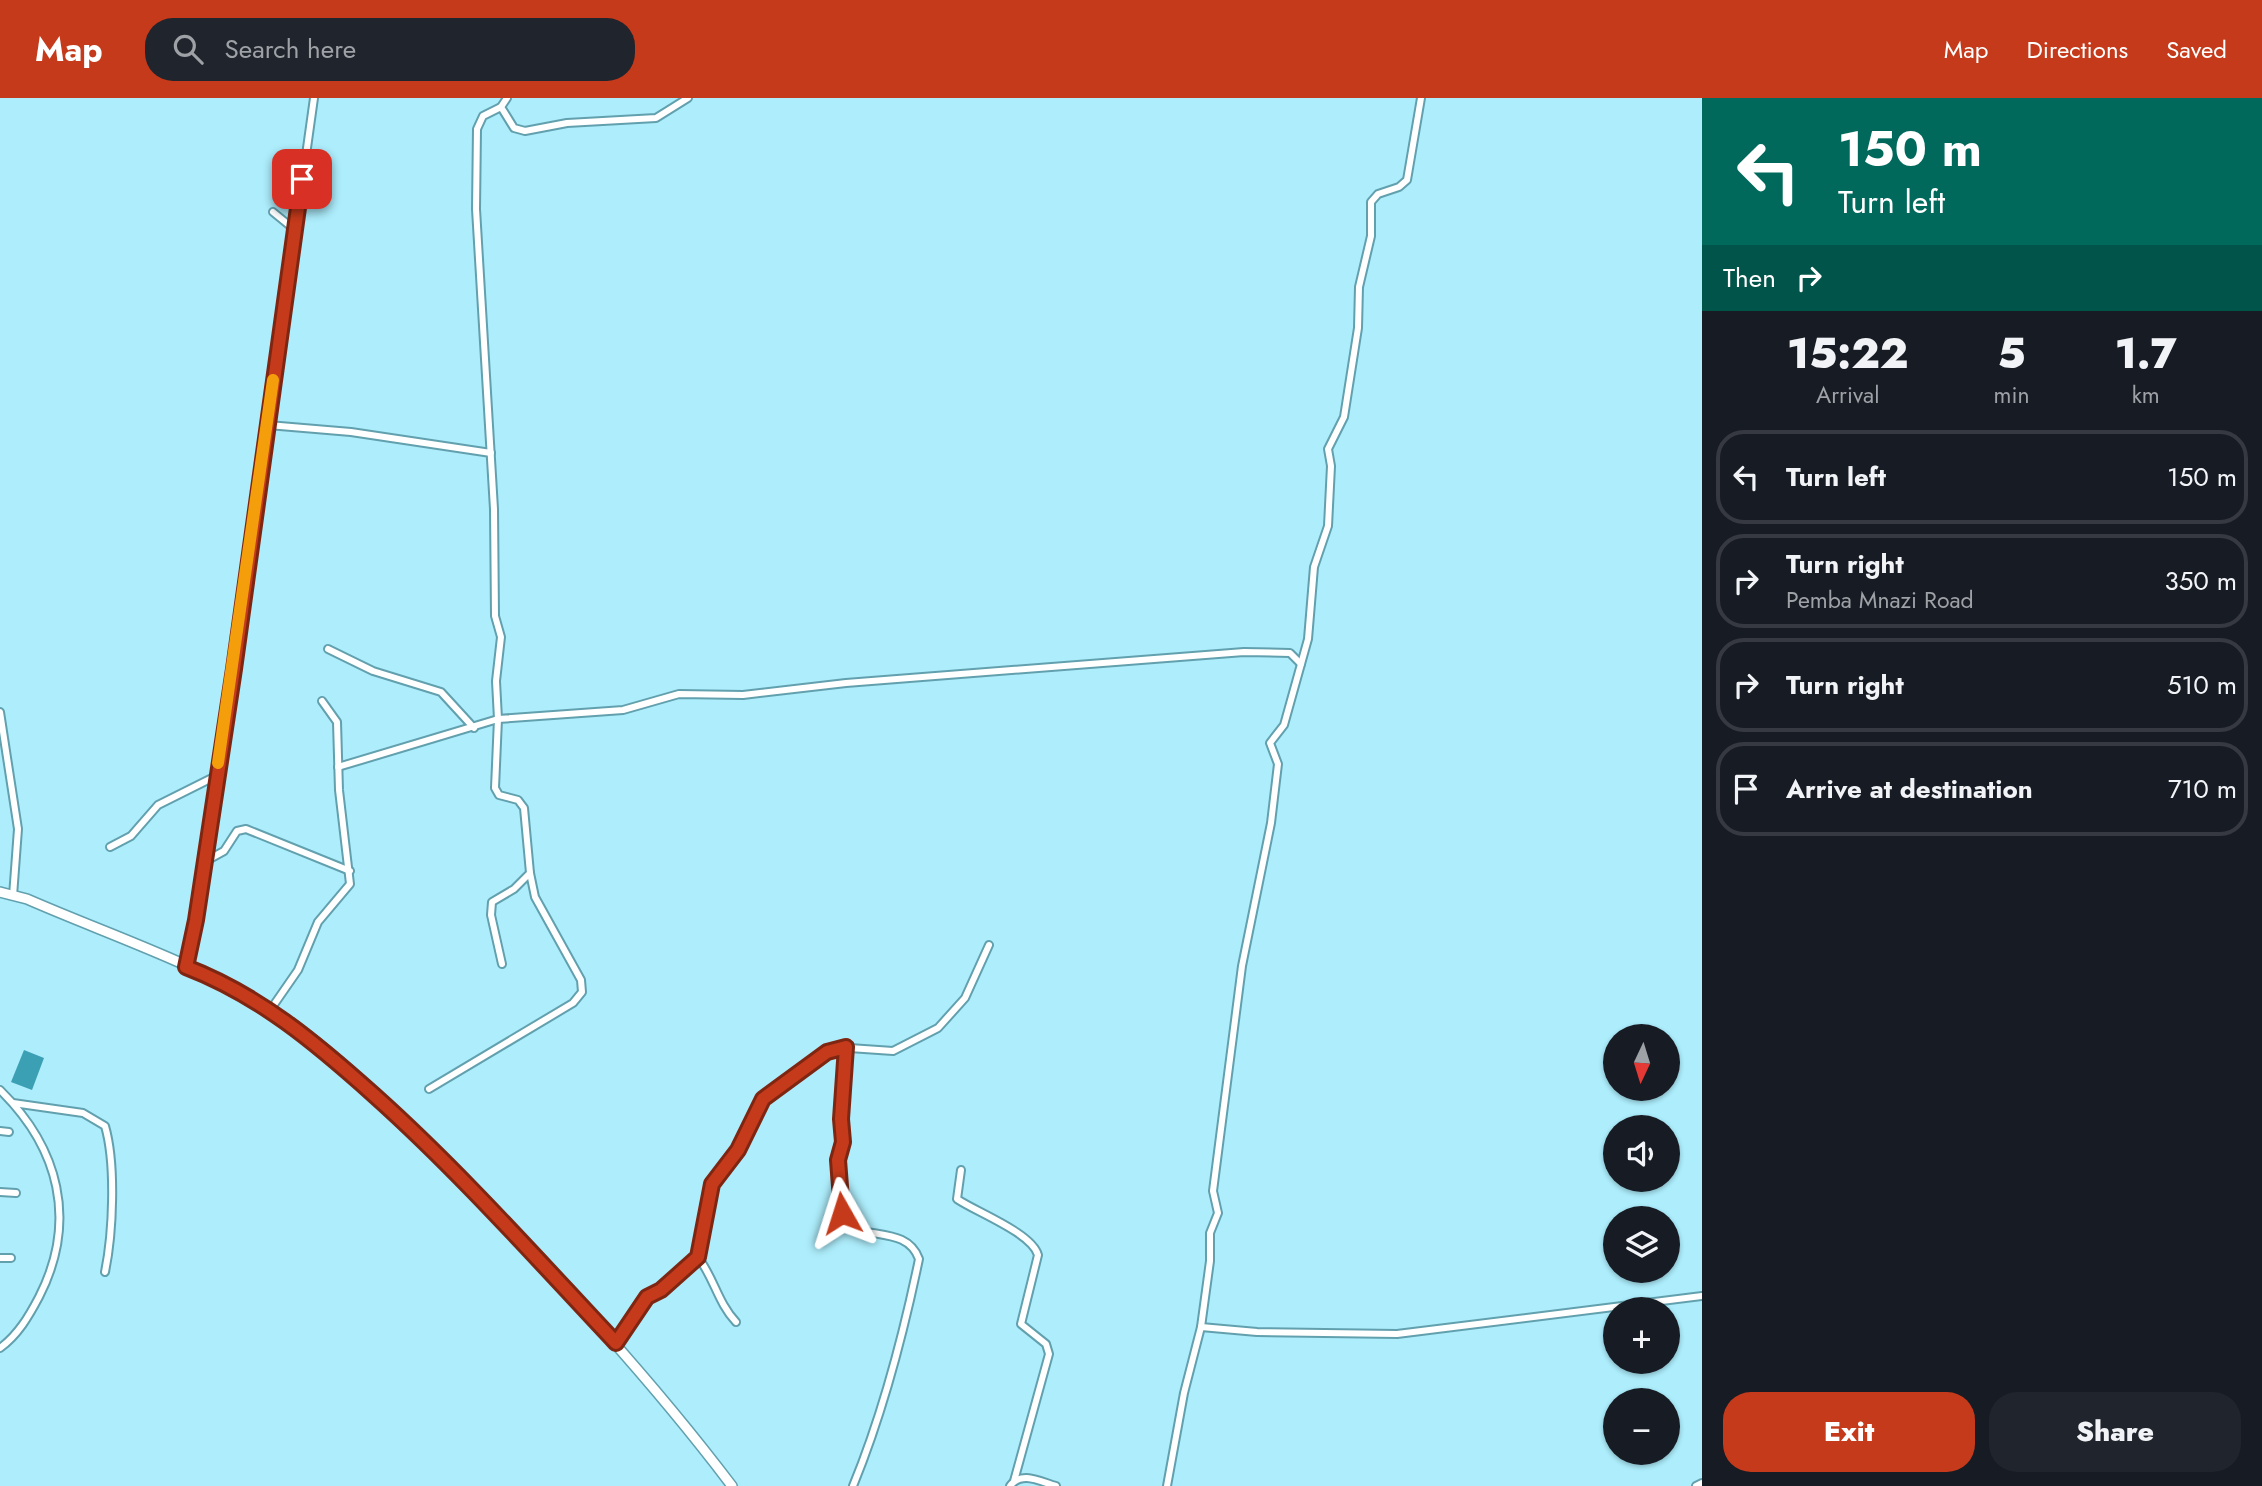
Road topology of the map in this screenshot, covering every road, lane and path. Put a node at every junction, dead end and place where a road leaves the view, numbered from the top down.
1 (314, 98) edge
2 (507, 98) edge
3 (688, 98) edge
4 (1421, 98) edge
5 (501, 107) junction
6 (273, 212) dead end
7 (295, 230) junction
8 (268, 425) junction
9 (491, 453) junction
10 (328, 649) dead end
11 (1301, 664) junction
12 (321, 701) dead end
13 (0, 712) edge
14 (498, 719) junction
15 (474, 728) junction
16 (338, 767) junction
17 (216, 776) junction
18 (110, 847) dead end
19 (204, 862) junction
20 (350, 871) junction
21 (530, 873) junction
22 (0, 892) edge
23 (13, 896) junction
24 (989, 945) dead end
25 (502, 964) dead end
26 (186, 967) junction
27 (271, 1009) junction
28 (846, 1047) junction
29 (429, 1089) dead end
30 (0, 1090) edge
31 (13, 1103) junction
32 (0, 1131) edge
33 (9, 1132) dead end
34 (961, 1170) dead end
35 (0, 1192) edge
36 (16, 1193) dead end
37 (698, 1257) junction
38 (0, 1258) edge
39 (10, 1258) dead end
40 (104, 1272) dead end
41 (1702, 1296) edge
42 (736, 1322) dead end
43 (1201, 1327) junction
44 (616, 1343) junction
45 (0, 1348) edge
46 (1702, 1483) edge
47 (1012, 1484) edge
48 (732, 1486) edge
49 (853, 1486) edge
50 (1056, 1486) edge
51 (1167, 1486) edge
52 (1696, 1486) edge

1 - 7 street
2 - 5 street
3 - 5 street
4 - 11 street
5 - 9 street
6 - 7 street
7 - 8 street
8 - 9 street
8 - 17 street
9 - 14 street
10 - 15 street
11 - 14 street
11 - 43 street
12 - 16 street
13 - 23 street
14 - 15 street
14 - 21 street
15 - 16 street
16 - 20 street
17 - 18 street
17 - 19 street
19 - 20 street
19 - 26 street
20 - 27 street
21 - 25 street
21 - 29 street
22 - 23 main road
23 - 26 main road
24 - 28 street
26 - 27 main road
27 - 44 main road
28 - 37 street
28 - 49 street
30 - 31 street
31 - 40 street
31 - 45 street
32 - 33 street
34 - 47 street
35 - 36 street
37 - 42 street
37 - 44 street
38 - 39 street
41 - 43 street
43 - 51 street
44 - 48 main road
46 - 52 street
47 - 50 street

